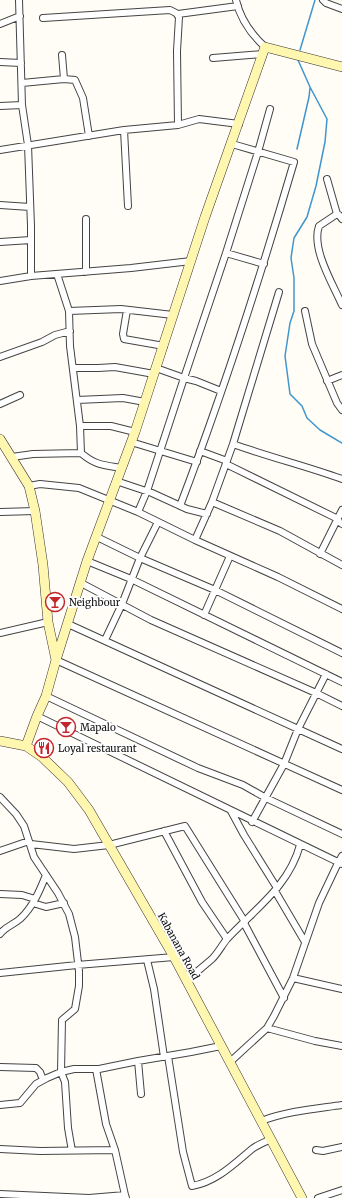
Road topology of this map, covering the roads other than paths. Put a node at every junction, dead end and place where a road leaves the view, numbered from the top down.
1 (19, 0) edge
2 (323, 0) edge
3 (237, 3) edge
4 (342, 9) edge
5 (178, 14) junction
6 (20, 16) junction
7 (42, 18) dead end
8 (0, 24) edge
9 (264, 51) junction
10 (62, 55) dead end
11 (213, 58) dead end
12 (0, 62) edge
13 (21, 62) junction
14 (342, 67) edge
15 (64, 79) junction
16 (22, 82) junction
17 (22, 105) junction
18 (0, 106) edge
19 (270, 109) dead end
20 (239, 124) junction
21 (178, 125) junction
22 (124, 130) junction
23 (89, 136) junction
24 (232, 144) junction
25 (28, 145) junction
26 (0, 150) edge
27 (258, 152) junction
28 (327, 179) dead end
29 (0, 205) edge
30 (128, 206) dead end
31 (30, 207) junction
32 (337, 214) junction
33 (86, 219) dead end
34 (342, 219) edge
35 (31, 240) junction
36 (0, 242) edge
37 (226, 253) junction
38 (191, 261) junction
39 (264, 264) junction
40 (86, 272) junction
41 (57, 274) junction
42 (31, 276) junction
43 (0, 281) edge
44 (279, 292) dead end
45 (340, 293) edge
46 (342, 305) edge
47 (127, 310) junction
48 (69, 311) junction
49 (305, 311) dead end
50 (173, 316) junction
51 (70, 331) junction
52 (164, 346) junction
53 (0, 357) edge
54 (73, 368) junction
55 (155, 371) junction
56 (342, 375) edge
57 (184, 378) junction
58 (327, 381) junction
59 (221, 391) junction
60 (20, 395) dead end
61 (76, 400) junction
62 (145, 402) junction
63 (0, 404) edge
64 (342, 410) edge
65 (80, 426) junction
66 (135, 432) junction
67 (0, 439) edge
68 (131, 442) junction
69 (232, 444) junction
70 (160, 451) junction
71 (200, 451) junction
72 (81, 453) junction
73 (12, 457) junction
74 (197, 462) junction
75 (226, 463) junction
76 (121, 468) junction
77 (342, 479) edge
78 (116, 481) junction
79 (29, 486) junction
80 (147, 491) junction
81 (110, 500) junction
82 (212, 502) junction
83 (180, 506) junction
84 (342, 510) edge
85 (35, 511) junction
86 (0, 512) edge
87 (138, 512) junction
88 (207, 514) junction
89 (158, 522) junction
90 (340, 522) edge
91 (97, 537) junction
92 (195, 540) junction
93 (320, 554) junction
94 (230, 556) junction
95 (140, 558) junction
96 (88, 561) junction
97 (342, 565) edge
98 (131, 580) junction
99 (81, 583) junction
100 (215, 590) junction
101 (122, 604) junction
102 (342, 609) edge
103 (204, 615) junction
104 (48, 622) junction
105 (68, 624) junction
106 (0, 633) edge
107 (104, 640) junction
108 (342, 653) edge
109 (56, 660) junction
110 (326, 674) junction
111 (342, 682) edge
112 (316, 693) junction
113 (46, 696) junction
114 (342, 706) edge
115 (37, 716) junction
116 (298, 729) junction
117 (0, 742) edge
118 (26, 746) junction
119 (342, 749) edge
120 (284, 764) junction
121 (342, 790) edge
122 (0, 797) edge
123 (266, 798) junction
124 (231, 810) junction
125 (252, 822) junction
126 (164, 831) junction
127 (342, 834) edge
128 (30, 843) junction
129 (300, 844) junction
130 (109, 845) junction
131 (0, 851) edge
132 (342, 856) edge
133 (340, 864) edge
134 (46, 875) junction
135 (276, 890) junction
136 (0, 894) edge
137 (34, 901) junction
138 (64, 903) junction
139 (245, 922) junction
140 (0, 934) edge
141 (227, 939) junction
142 (305, 942) junction
143 (174, 958) junction
144 (147, 960) junction
145 (77, 965) junction
146 (0, 973) edge
147 (293, 978) junction
148 (186, 981) junction
149 (342, 988) edge
150 (284, 998) junction
151 (267, 1028) junction
152 (221, 1046) junction
153 (342, 1046) edge
154 (166, 1056) junction
155 (138, 1060) junction
156 (230, 1062) junction
157 (0, 1067) edge
158 (96, 1069) junction
159 (61, 1072) junction
160 (43, 1080) junction
161 (141, 1094) dead end
162 (0, 1105) edge
163 (342, 1106) edge
164 (261, 1121) junction
165 (271, 1139) junction
166 (342, 1147) edge
167 (0, 1149) edge
168 (115, 1150) junction
169 (316, 1150) dead end
170 (72, 1151) junction
171 (342, 1190) edge
172 (0, 1194) edge
173 (126, 1196) edge
174 (47, 1197) edge
175 (302, 1198) edge
176 (318, 1198) edge

1 - 6 street
2 - 4 street
3 - 5 street
3 - 9 street
5 - 7 street
5 - 21 street
6 - 8 street
6 - 13 street
9 - 11 street
9 - 14 street
9 - 20 street
10 - 15 street
12 - 13 street
13 - 16 street
15 - 16 street
15 - 23 street
16 - 17 street
17 - 18 street
17 - 25 street
19 - 27 street
20 - 21 street
20 - 24 street
21 - 22 street
22 - 23 street
22 - 30 street
23 - 25 street
24 - 27 street
24 - 38 street
25 - 26 street
25 - 31 street
27 - 37 street
27 - 39 street
28 - 32 street
29 - 31 street
31 - 35 street
32 - 34 street
32 - 45 street
33 - 40 street
35 - 36 street
35 - 42 street
37 - 39 street
37 - 57 street
38 - 40 street
38 - 50 street
39 - 59 street
40 - 41 street
41 - 42 street
41 - 48 street
42 - 43 street
44 - 69 street
45 - 46 street
47 - 48 street
47 - 50 street
47 - 52 street
48 - 51 street
49 - 58 street
50 - 52 street
51 - 53 street
51 - 54 street
52 - 55 street
54 - 55 street
54 - 61 street
55 - 57 street
55 - 62 street
56 - 58 street
57 - 59 street
57 - 70 street
58 - 64 street
59 - 71 street
60 - 63 street
61 - 62 street
61 - 65 street
62 - 66 street
65 - 66 street
65 - 72 street
66 - 68 street
67 - 73 street
68 - 70 street
68 - 76 street
69 - 75 street
69 - 77 street
70 - 74 street
70 - 80 street
71 - 74 street
71 - 75 street
72 - 73 street
72 - 76 street
73 - 79 street
74 - 83 street
75 - 82 street
75 - 90 street
76 - 78 street
78 - 80 street
78 - 81 street
79 - 81 street
79 - 85 street
80 - 83 street
80 - 87 street
81 - 87 street
81 - 91 street
82 - 88 street
82 - 93 street
83 - 88 street
84 - 90 street
85 - 86 street
85 - 104 street
87 - 89 street
88 - 92 street
89 - 92 street
89 - 95 street
90 - 93 street
91 - 95 street
91 - 96 street
92 - 94 street
93 - 97 street
94 - 100 street
94 - 102 street
95 - 98 street
95 - 100 street
96 - 98 street
96 - 99 street
98 - 101 street
98 - 103 street
99 - 101 street
99 - 105 street
100 - 103 street
100 - 108 street
101 - 107 street
101 - 112 street
103 - 110 street
104 - 106 street
104 - 109 street
105 - 107 street
105 - 109 street
107 - 116 street
109 - 113 street
109 - 120 street
110 - 111 street
110 - 112 street
112 - 114 street
112 - 116 street
113 - 115 street
113 - 123 street
115 - 118 street
115 - 124 street
116 - 119 street
116 - 120 street
117 - 118 street, Kabanana Road
118 - 130 street, Kabanana Road
120 - 121 street
120 - 123 street
122 - 128 street
123 - 125 street
123 - 127 street
124 - 125 street
124 - 135 street
125 - 129 street
126 - 130 street
126 - 139 street
126 - 141 street
128 - 130 street
128 - 131 street
128 - 134 street
129 - 133 street
129 - 135 street
130 - 143 street, Kabanana Road
132 - 133 street
133 - 142 street
134 - 137 street
134 - 138 street
135 - 139 street
135 - 142 street
136 - 137 street
137 - 138 street
137 - 140 street
138 - 145 street
139 - 141 street
139 - 150 street
141 - 148 street
142 - 147 street
143 - 144 street
143 - 148 street, Kabanana Road
144 - 145 street
144 - 154 street
145 - 146 street
145 - 159 street
147 - 149 street
147 - 150 street
148 - 152 street, Kabanana Road
150 - 151 street
151 - 153 street
151 - 156 street
152 - 154 street
152 - 156 street, Kabanana Road
154 - 155 street
154 - 165 street
155 - 158 street
155 - 161 street
156 - 164 street, Kabanana Road
157 - 160 street
158 - 159 street
158 - 168 street
159 - 160 street
159 - 170 street
160 - 162 street
163 - 164 street
164 - 165 street, Kabanana Road
165 - 175 street, Kabanana Road
166 - 169 street
167 - 170 street
168 - 170 street
168 - 173 street
171 - 176 street
172 - 174 street
173 - 174 street

